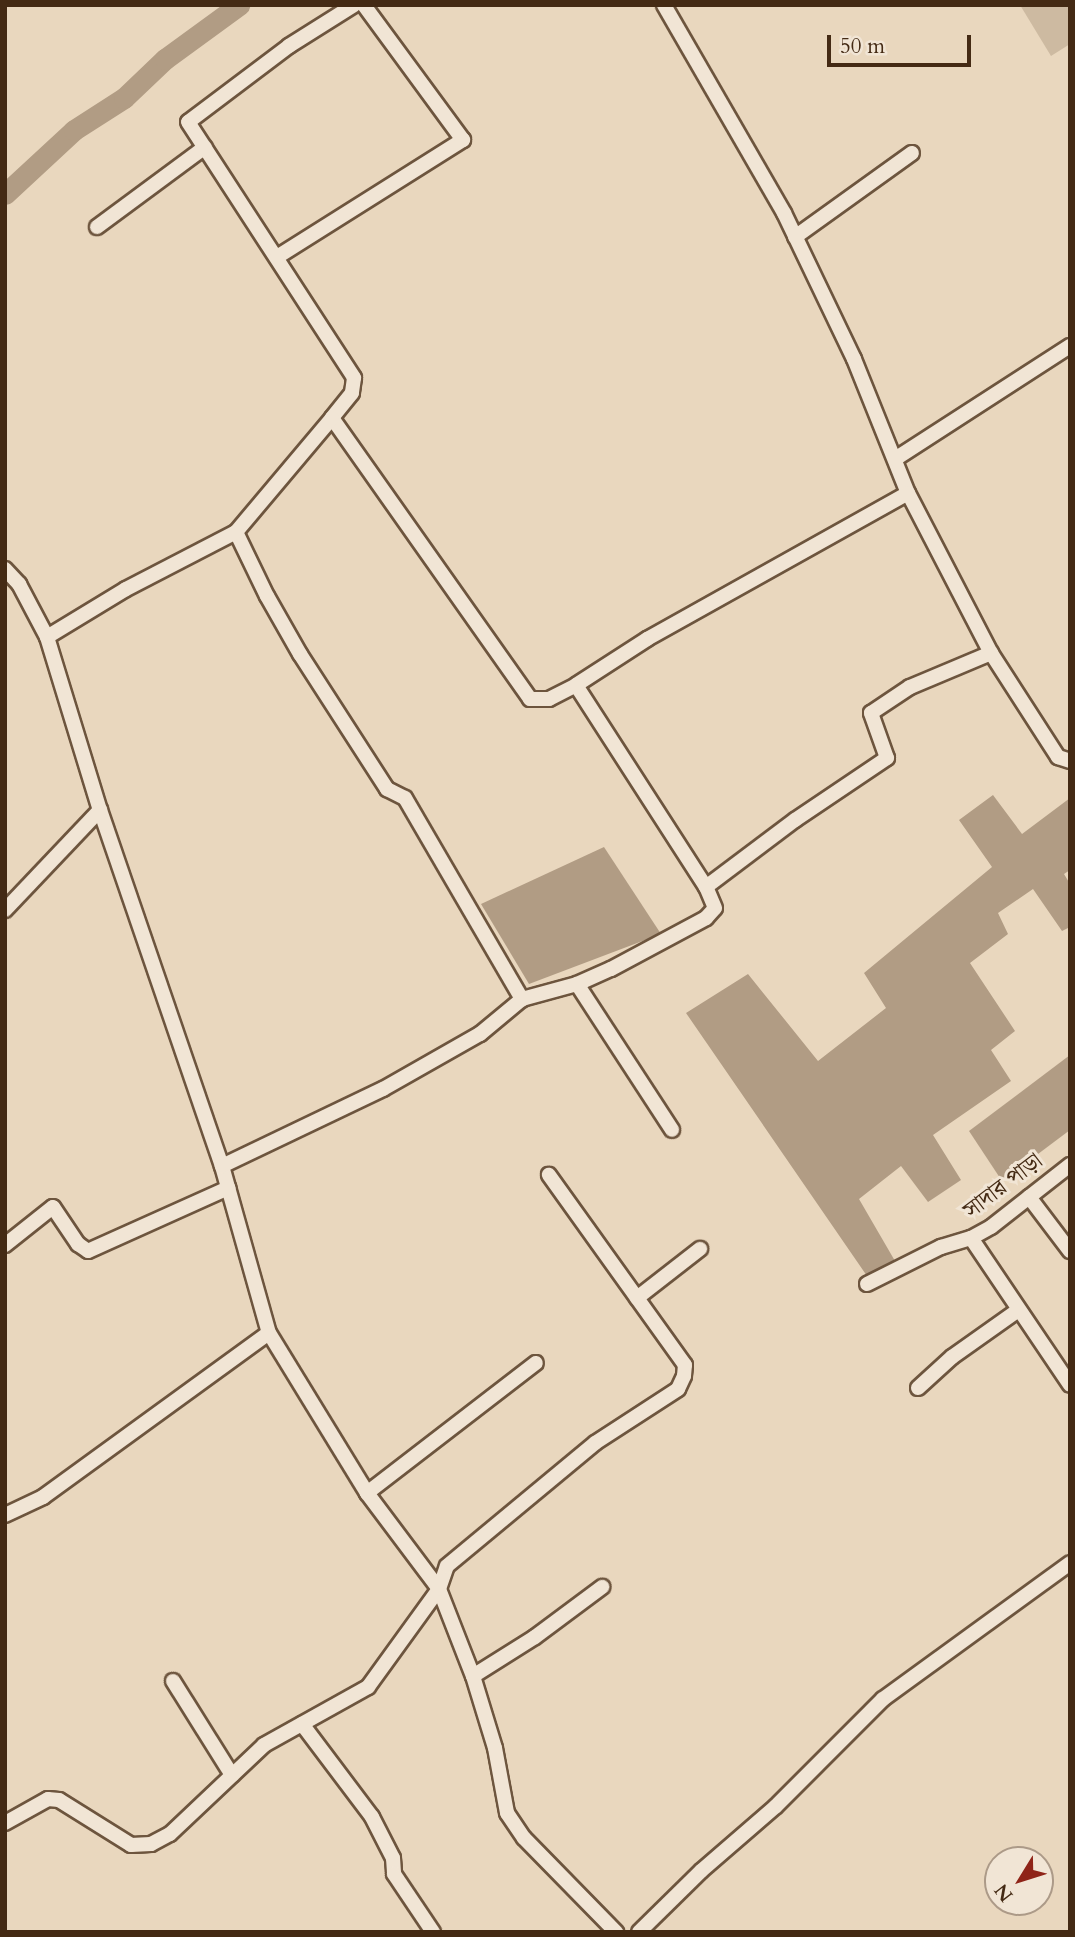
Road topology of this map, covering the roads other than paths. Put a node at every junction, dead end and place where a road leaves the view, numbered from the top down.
1 (354, 5) edge
2 (364, 5) edge
3 (664, 5) edge
4 (205, 147) junction
5 (912, 153) dead end
6 (97, 227) dead end
7 (795, 237) junction
8 (277, 257) junction
9 (1070, 346) edge
10 (332, 418) junction
11 (895, 460) junction
12 (908, 493) junction
13 (236, 532) junction
14 (5, 569) edge
15 (47, 638) junction
16 (991, 653) junction
17 (576, 685) junction
18 (1070, 761) edge
19 (100, 810) junction
20 (706, 887) junction
21 (5, 910) edge
22 (577, 984) junction
23 (522, 999) junction
24 (673, 1130) dead end
25 (1070, 1165) edge
26 (222, 1166) junction
27 (549, 1175) dead end
28 (228, 1188) junction
29 (1029, 1197) junction
30 (971, 1238) junction
31 (5, 1245) edge
32 (700, 1250) dead end
33 (1070, 1251) edge
34 (867, 1284) dead end
35 (638, 1298) junction
36 (1017, 1311) junction
37 (269, 1333) junction
38 (536, 1363) dead end
39 (1070, 1385) edge
40 (918, 1388) dead end
41 (367, 1493) junction
42 (5, 1515) edge
43 (1070, 1563) edge
44 (602, 1587) dead end
45 (439, 1589) junction
46 (473, 1676) junction
47 (173, 1681) dead end
48 (302, 1724) junction
49 (232, 1775) junction
50 (5, 1823) edge
51 (433, 1932) edge
52 (617, 1932) edge
53 (639, 1932) edge

1 - 4 street
2 - 8 street
3 - 7 street
4 - 6 street
4 - 8 street
5 - 7 street
7 - 11 street
8 - 10 street
9 - 11 street
10 - 13 street
10 - 17 street
11 - 12 street
12 - 16 street
12 - 17 street
13 - 15 street
13 - 23 street
14 - 15 street
15 - 19 street
16 - 18 street
16 - 20 street
17 - 20 street
19 - 21 street
19 - 26 street
20 - 22 street
22 - 23 street
22 - 24 street
23 - 26 street
25 - 29 street, সাদার পাড়া
26 - 28 street
27 - 35 street
28 - 31 street
28 - 37 street
29 - 30 street, সাদার পাড়া
29 - 33 street
30 - 34 street
30 - 36 street, সাদার পাড়া
32 - 35 street
35 - 45 street
36 - 39 street, সাদার পাড়া
36 - 40 street
37 - 41 street
37 - 42 street
38 - 41 street
41 - 45 street
43 - 53 street
44 - 46 street
45 - 46 street
45 - 48 street
46 - 52 street
47 - 49 street
48 - 49 street
48 - 51 street
49 - 50 street

